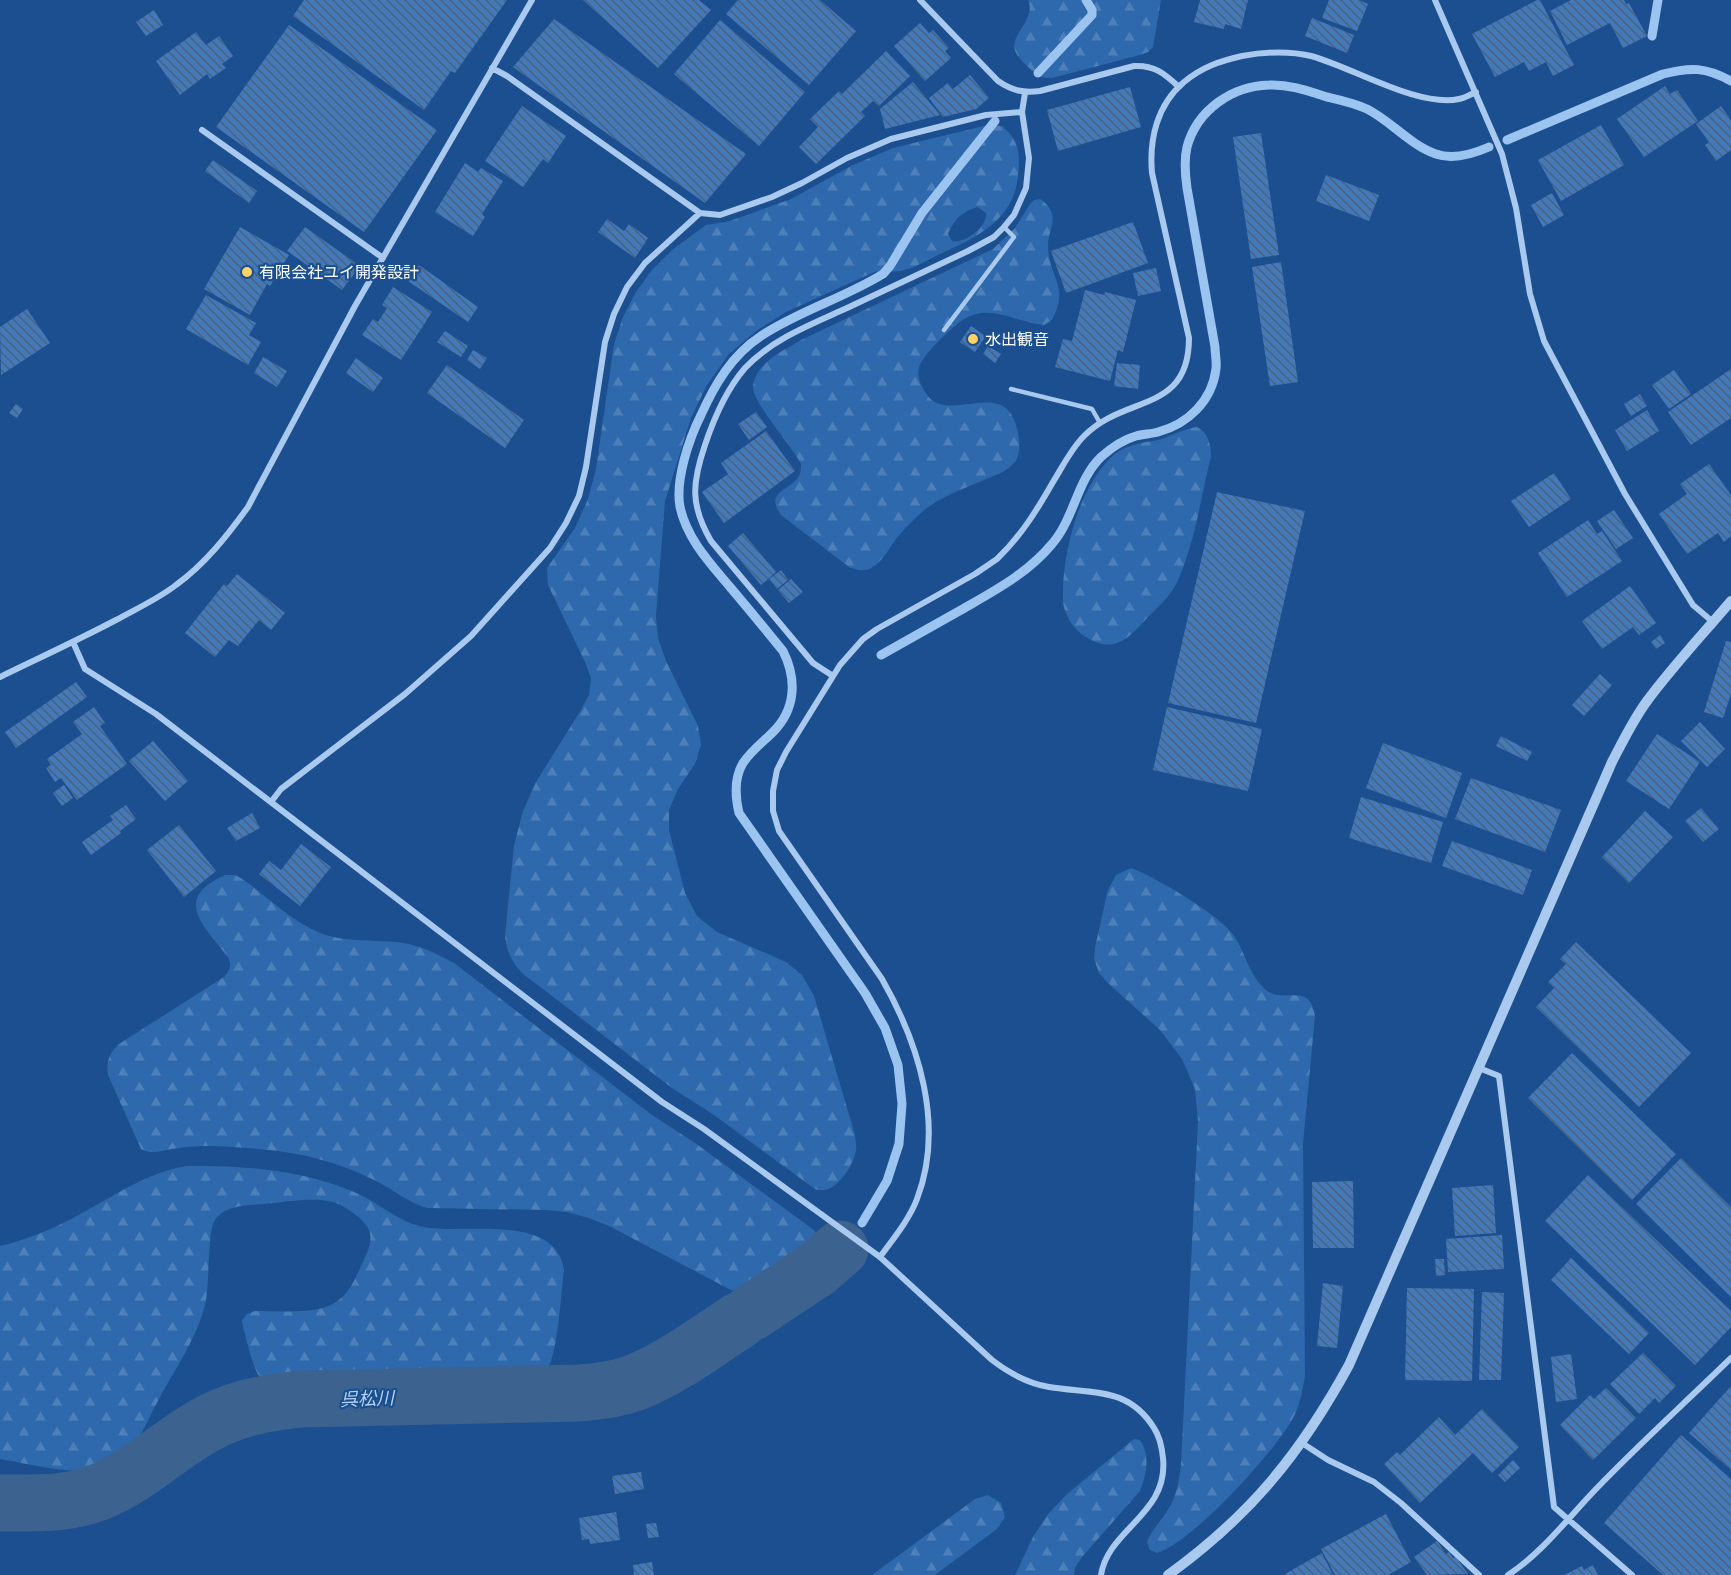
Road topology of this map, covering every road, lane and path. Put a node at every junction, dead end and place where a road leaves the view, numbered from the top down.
1 (532, 0) edge
2 (920, 0) edge
3 (1436, 0) edge
4 (492, 68) junction
5 (1179, 87) junction
6 (1476, 92) junction
7 (1025, 93) junction
8 (1022, 112) junction
9 (202, 130) dead end
10 (700, 213) junction
11 (1004, 227) junction
12 (383, 258) junction
13 (944, 330) dead end
14 (1011, 389) dead end
15 (1100, 423) junction
16 (1731, 601) edge
17 (1713, 622) junction
18 (73, 642) junction
19 (833, 676) junction
20 (0, 677) edge
21 (271, 802) junction
22 (1479, 1068) junction
23 (880, 1257) junction
24 (1731, 1358) edge
25 (1302, 1443) junction
26 (1568, 1519) junction
27 (1101, 1575) edge
28 (1168, 1575) edge
29 (1479, 1575) edge
30 (1508, 1575) edge
31 (1632, 1575) edge

1 - 4 street
2 - 7 street
3 - 6 street
4 - 10 street
4 - 12 street
5 - 6 street
5 - 7 street
5 - 15 street
6 - 17 street
7 - 8 street
8 - 10 street
8 - 11 street
9 - 12 street
10 - 21 street
11 - 13 lane
11 - 19 street
12 - 18 street
14 - 15 lane
15 - 19 street
16 - 17 street
17 - 22 street
18 - 20 street
18 - 21 street
19 - 23 street
21 - 23 street
22 - 25 street
22 - 26 street
23 - 27 street
24 - 26 street
25 - 28 street
25 - 29 street
26 - 30 street
26 - 31 street

